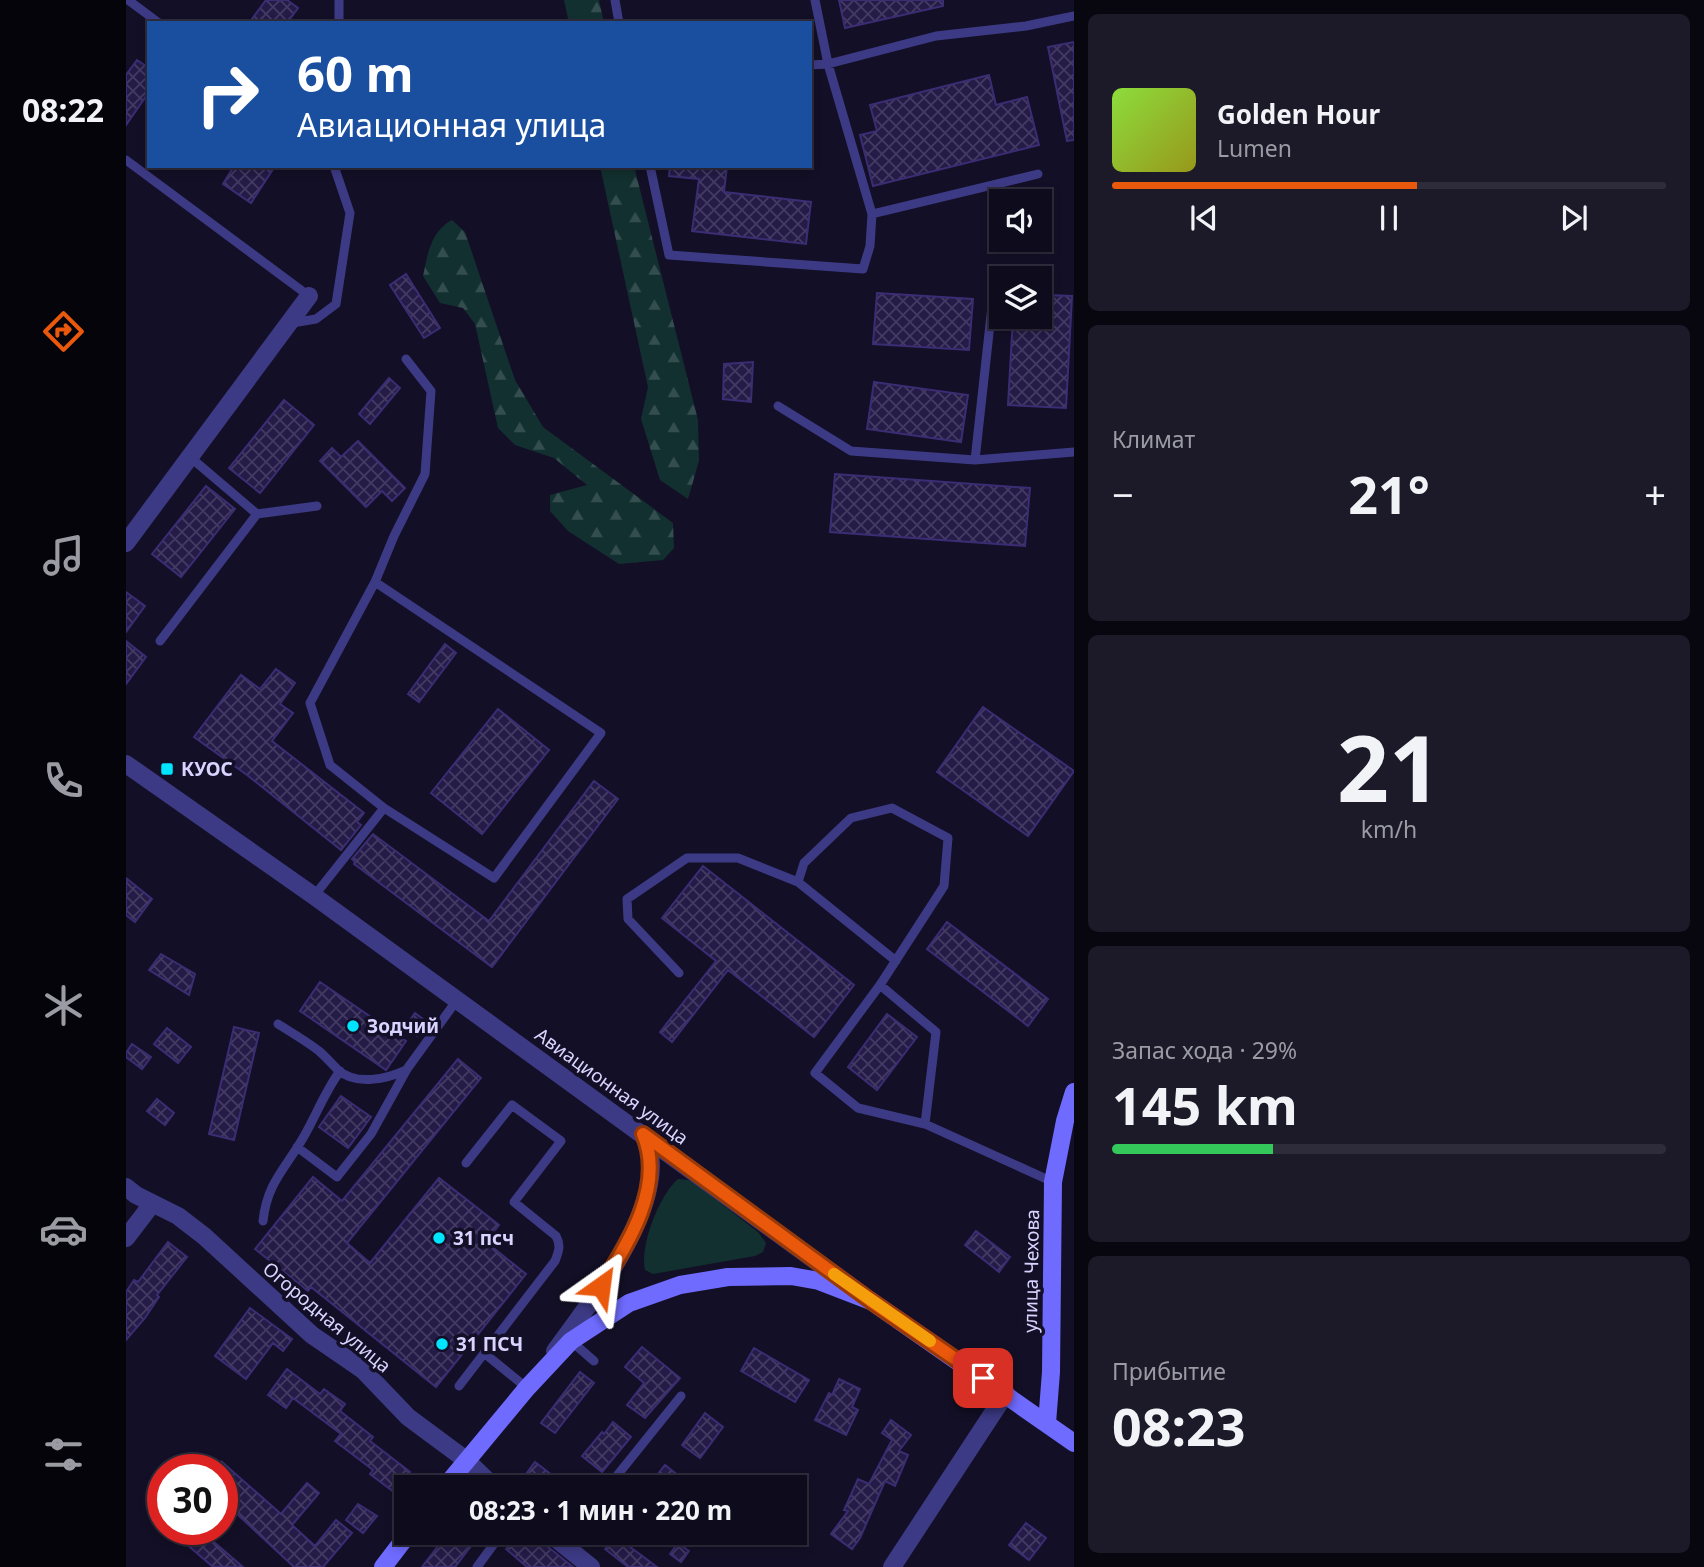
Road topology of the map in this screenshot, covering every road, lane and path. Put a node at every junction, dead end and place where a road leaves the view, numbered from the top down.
1 (128, 0) edge
2 (339, 0) edge
3 (615, 0) edge
4 (815, 0) edge
5 (1074, 16) edge
6 (156, 21) edge
7 (339, 21) edge
8 (619, 21) edge
9 (828, 64) junction
10 (812, 65) edge
11 (126, 160) edge
12 (335, 168) edge
13 (650, 168) edge
14 (1038, 174) dead end
15 (872, 214) junction
16 (309, 296) joint
17 (290, 323) junction
18 (989, 329) edge
19 (406, 359) dead end
20 (778, 406) dead end
21 (1074, 452) edge
22 (190, 457) junction
23 (975, 460) junction
24 (317, 506) dead end
25 (257, 514) junction
26 (126, 543) edge
27 (375, 582) junction
28 (160, 641) dead end
29 (126, 764) edge
30 (384, 808) junction
31 (798, 882) junction
32 (314, 896) junction
33 (896, 961) junction
34 (679, 973) dead end
35 (880, 985) junction
36 (457, 1000) junction
37 (278, 1024) dead end
38 (407, 1069) junction
39 (340, 1071) junction
40 (1074, 1092) edge
41 (925, 1125) junction
42 (643, 1134) junction
43 (297, 1147) junction
44 (466, 1163) dead end
45 (1053, 1182) junction
46 (126, 1187) edge
47 (152, 1204) junction
48 (263, 1221) dead end
49 (126, 1238) edge
50 (871, 1301) junction
51 (571, 1341) junction
52 (484, 1353) junction
53 (594, 1361) dead end
54 (459, 1386) dead end
55 (527, 1388) junction
56 (1006, 1393) junction
57 (681, 1396) dead end
58 (1047, 1423) junction
59 (1074, 1443) edge
60 (466, 1460) junction
61 (454, 1475) edge
62 (482, 1475) edge
63 (617, 1475) edge
64 (400, 1545) edge
65 (493, 1545) edge
66 (568, 1545) edge
67 (383, 1567) edge
68 (477, 1567) edge
69 (591, 1567) edge
70 (892, 1567) edge

1 - 6 lane
2 - 7 lane
3 - 8 lane
4 - 9 lane
5 - 9 lane
9 - 10 lane
9 - 15 lane
11 - 16 lane
12 - 17 lane
13 - 15 lane
14 - 15 lane
16 - 17 street
17 - 22 street
18 - 23 lane
19 - 27 lane
20 - 23 lane
21 - 23 lane
22 - 25 lane
22 - 26 street
24 - 25 lane
25 - 28 lane
27 - 30 lane
27 - 30 lane
29 - 32 street, Авиационная улица
30 - 32 lane
31 - 33 lane
31 - 33 lane
31 - 34 lane
32 - 36 street, Авиационная улица
33 - 35 lane
35 - 41 lane
35 - 41 lane
36 - 38 lane
36 - 42 street, Авиационная улица
37 - 39 lane
38 - 39 lane
38 - 43 lane
39 - 43 lane
40 - 45 main road, улица Чехова
41 - 45 lane
42 - 50 street, Авиационная улица
42 - 55 street
43 - 48 lane
44 - 52 lane
45 - 58 main road, улица Чехова
46 - 47 street, Огородная улица
47 - 49 street
47 - 60 street, Огородная улица
50 - 51 main road
50 - 56 main road, Авиационная улица
51 - 53 lane
51 - 55 main road
52 - 54 lane
52 - 55 lane
55 - 60 main road
56 - 58 main road, Авиационная улица
56 - 70 street
57 - 63 lane
58 - 59 main road, Авиационная улица
60 - 61 main road
60 - 62 street, Огородная улица
64 - 67 main road
65 - 68 lane
66 - 69 street

